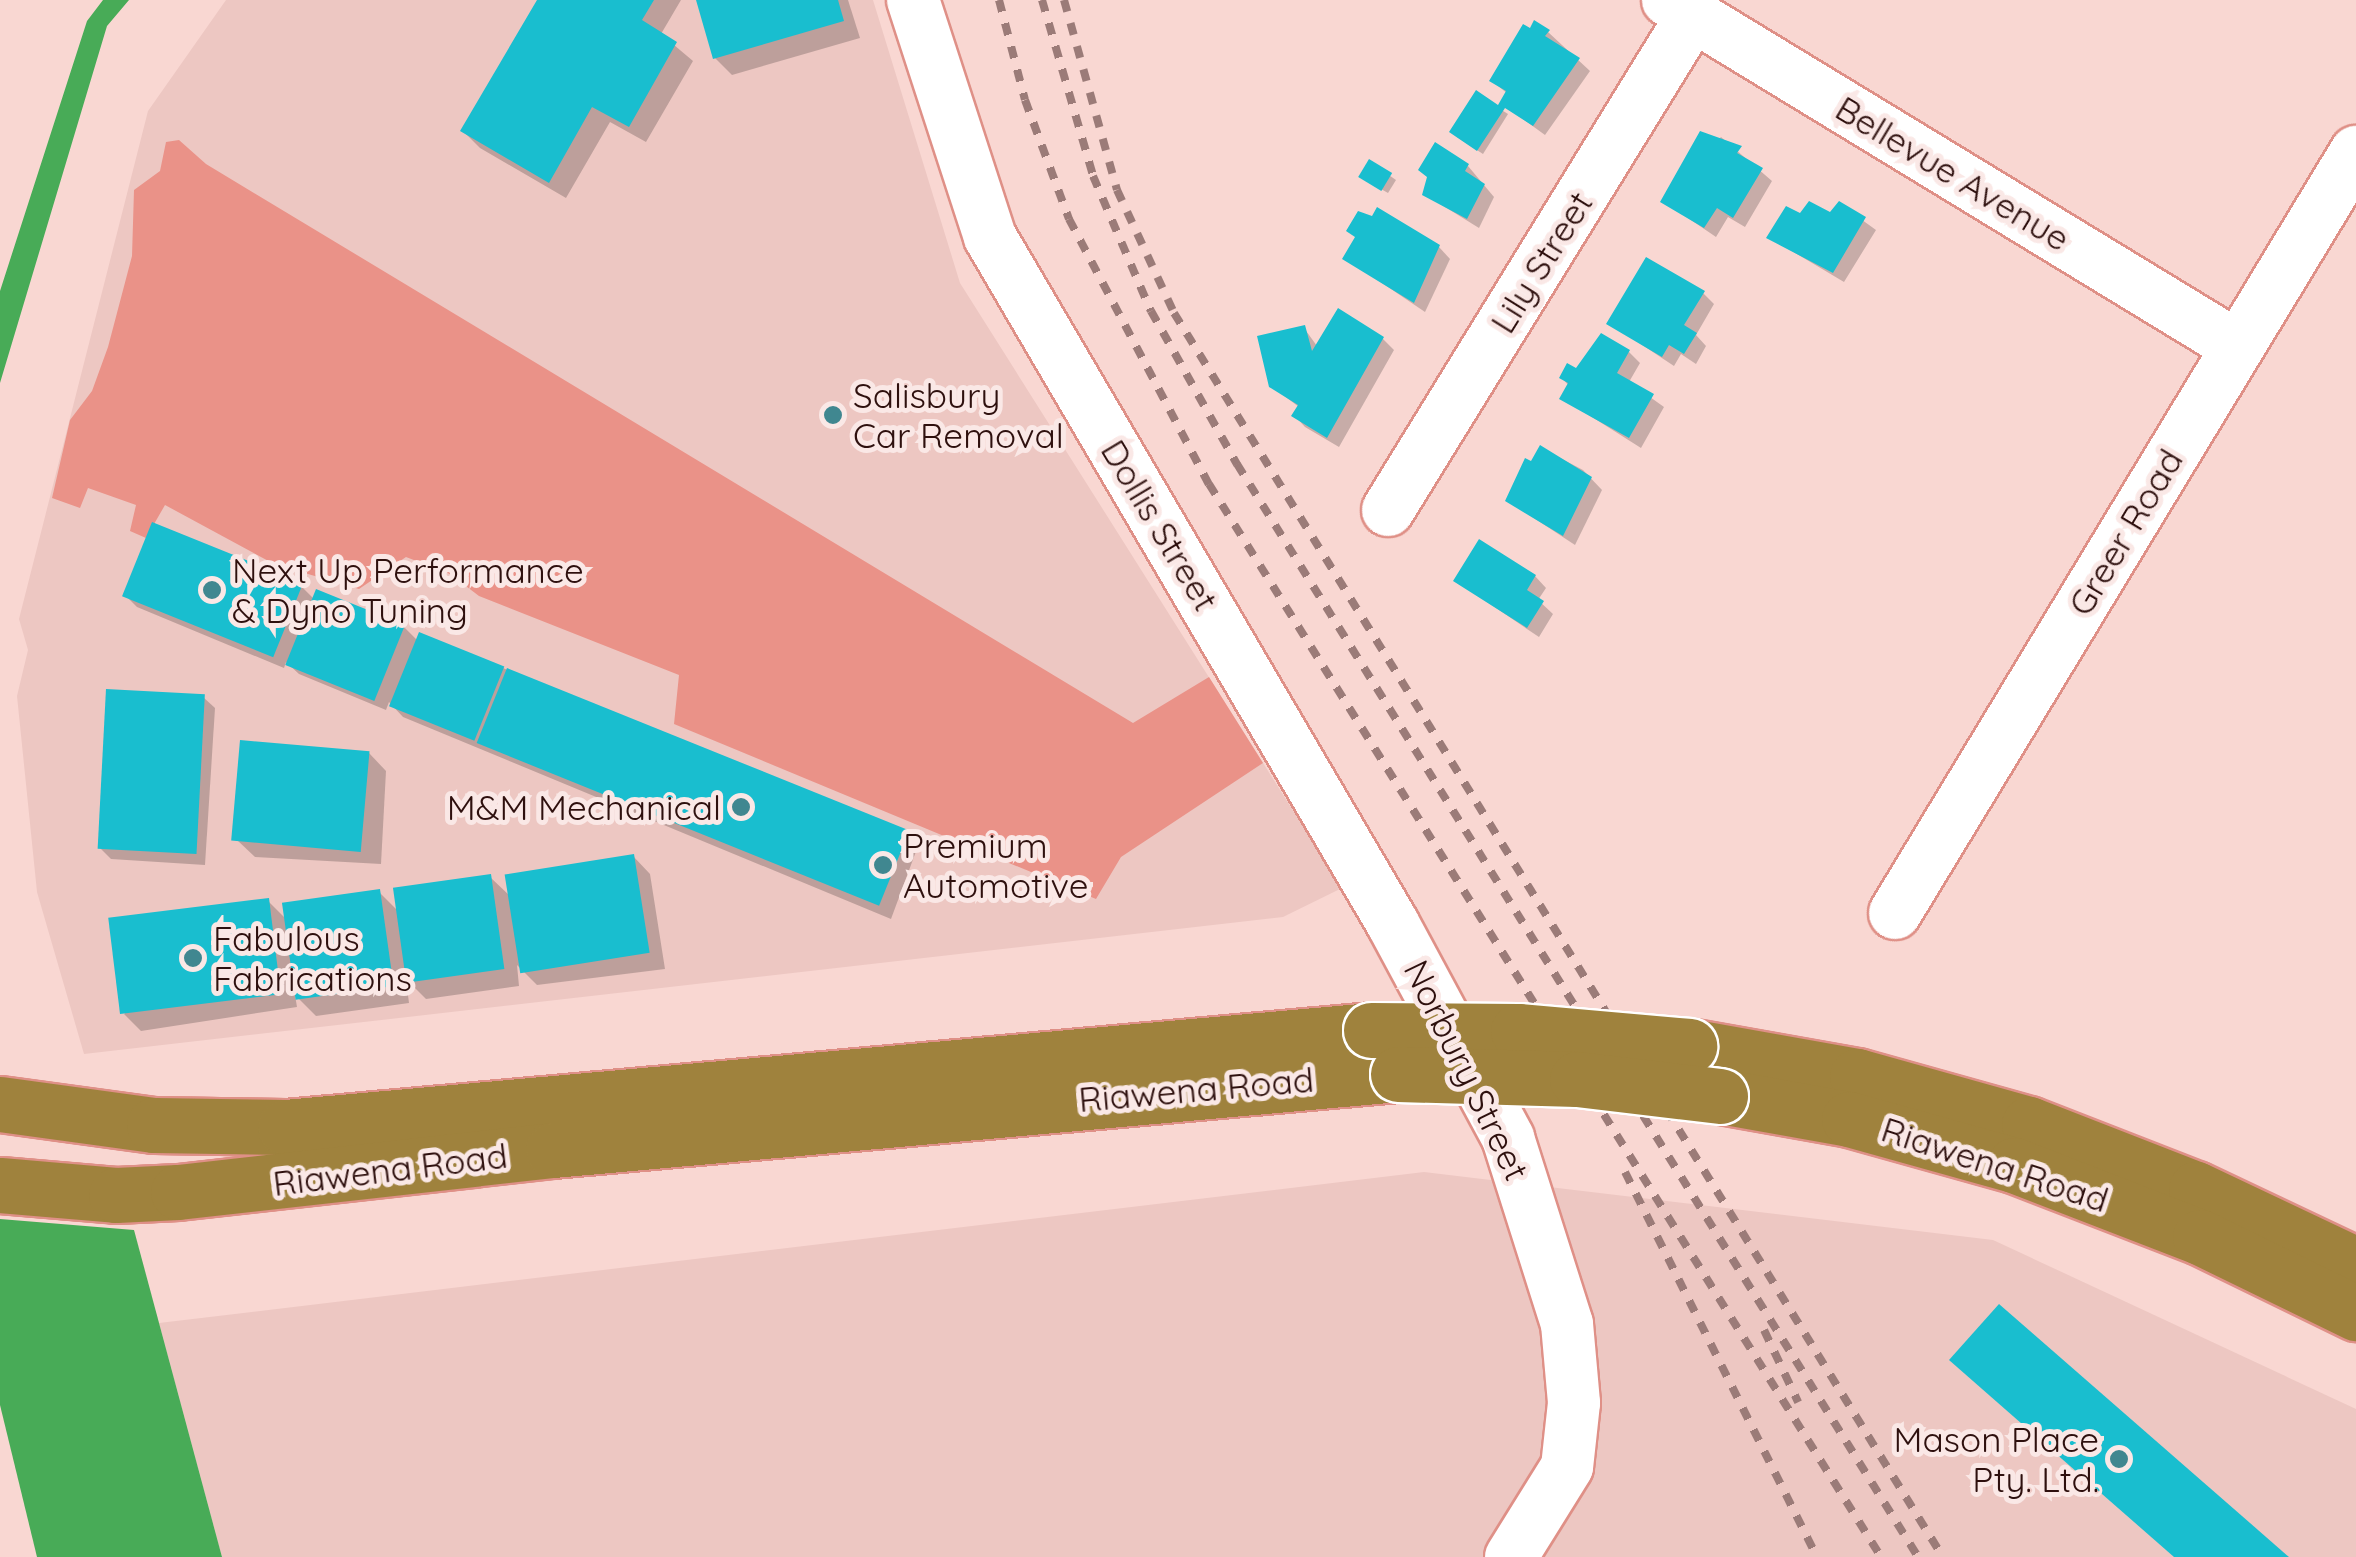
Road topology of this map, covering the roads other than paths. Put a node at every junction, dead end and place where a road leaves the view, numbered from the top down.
1 (912, 0) edge
2 (1680, 8) edge
3 (2356, 152) edge
4 (2238, 347) junction
5 (1388, 510) dead end
6 (1895, 913) dead end
7 (1394, 924) joint
8 (1385, 1052) junction
9 (0, 1104) edge
10 (0, 1185) edge
11 (2356, 1264) edge
12 (2356, 1313) edge
13 (1511, 1557) edge

1 - 7 street, Dollis Street
2 - 4 street, Bellevue Avenue
2 - 5 street, Lily Street
3 - 4 street, Greer Road
4 - 6 street, Greer Road
7 - 13 street, Norbury Street
8 - 9 highway, Riawena Road
8 - 10 highway, Riawena Road
8 - 11 highway, Riawena Road, bridge
8 - 12 highway, Riawena Road, bridge

